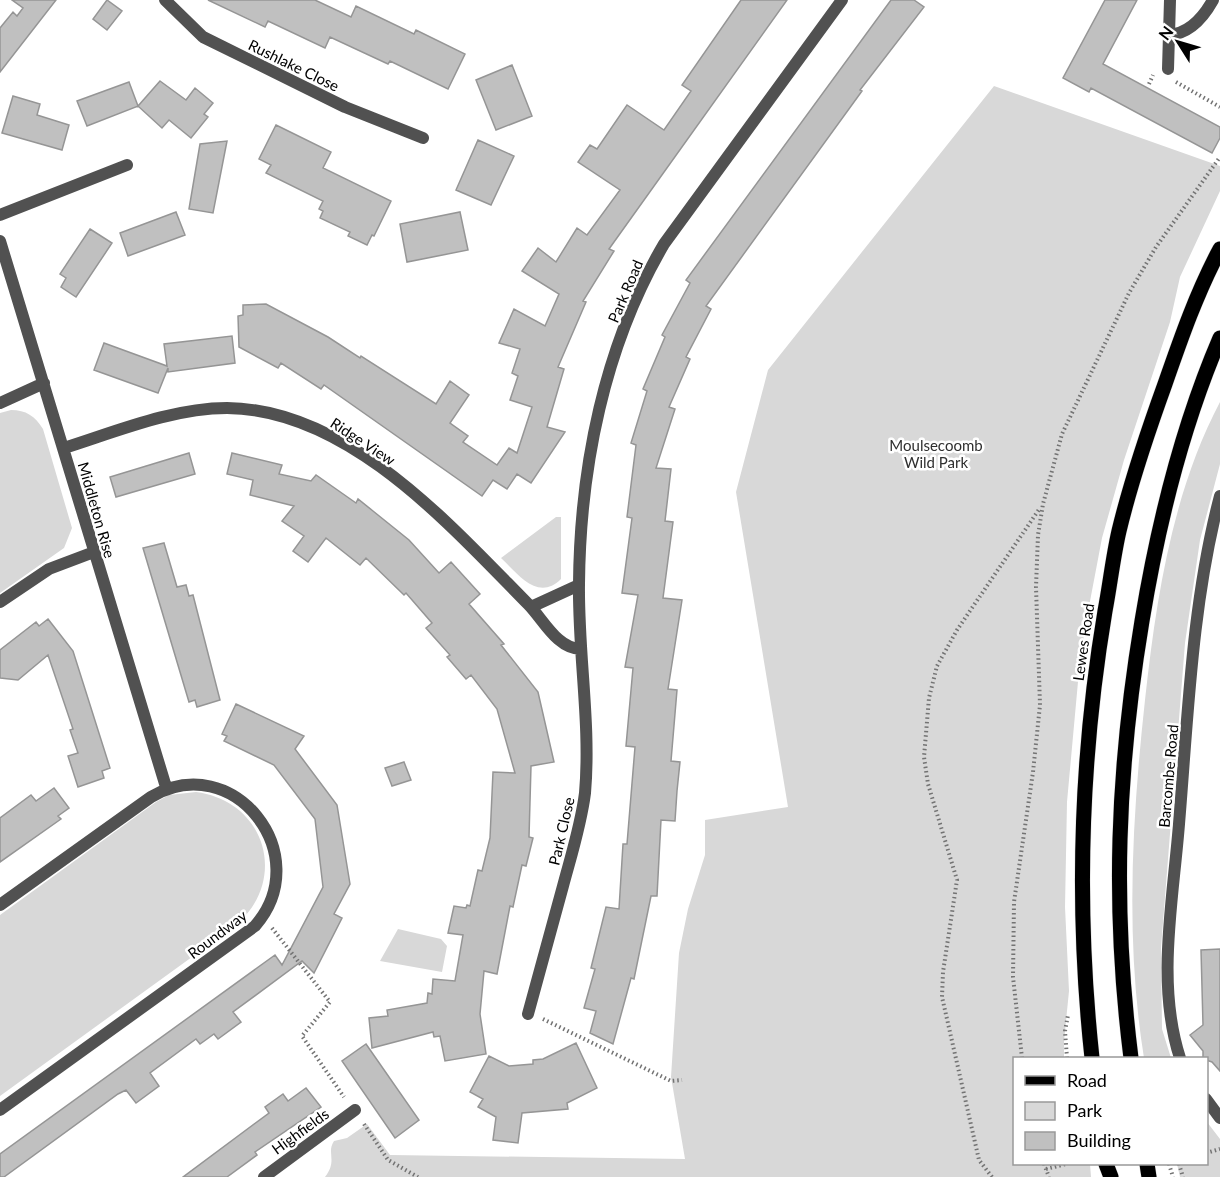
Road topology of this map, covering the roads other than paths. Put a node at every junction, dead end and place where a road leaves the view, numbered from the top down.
1 (165, 0) edge
2 (842, 0) edge
3 (1170, 0) edge
4 (1213, 0) edge
5 (1168, 35) junction
6 (1168, 69) dead end
7 (423, 138) dead end
8 (127, 165) dead end
9 (0, 216) edge
10 (0, 241) edge
11 (1220, 251) edge
12 (1220, 338) edge
13 (44, 383) junction
14 (0, 403) edge
15 (64, 448) junction
16 (1220, 496) edge
17 (94, 552) junction
18 (579, 585) junction
19 (0, 602) edge
20 (531, 607) junction
21 (581, 650) junction
22 (166, 787) junction
23 (0, 905) edge
24 (528, 1014) road end
25 (1092, 1057) edge
26 (1131, 1057) edge
27 (1179, 1057) edge
28 (1208, 1102) edge
29 (0, 1110) edge
30 (355, 1110) road end
31 (1220, 1118) edge
32 (264, 1177) edge

1 - 7 street, Rushlake Close
2 - 18 street, Park Road
3 - 5 street
4 - 5 street
5 - 6 street
8 - 9 street
10 - 13 street, Middleton Rise
11 - 25 main road, Lewes Road
12 - 26 main road
13 - 14 street
13 - 15 street, Middleton Rise
15 - 17 street, Middleton Rise
15 - 20 street, Ridge View
16 - 27 street, Barcombe Road
17 - 19 street
17 - 22 street, Middleton Rise
18 - 20 street
18 - 21 street, Park Road
20 - 21 street, Ridge View
21 - 24 street, Park Close
22 - 23 street, Roundway
22 - 29 street, Roundway
28 - 31 street
30 - 32 street, Highfields

